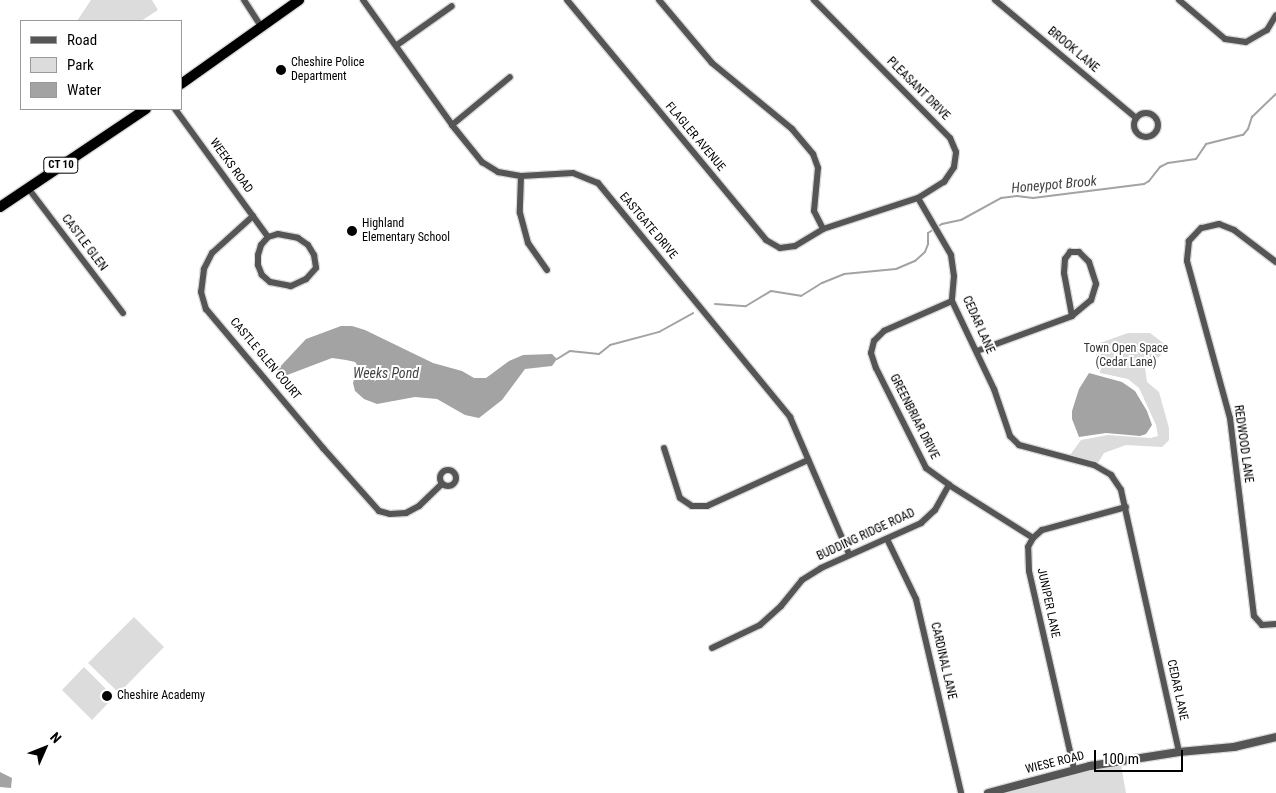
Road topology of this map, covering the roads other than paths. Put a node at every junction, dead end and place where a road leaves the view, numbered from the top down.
1 (244, 0) edge
2 (299, 0) edge
3 (363, 0) edge
4 (567, 0) edge
5 (659, 0) edge
6 (814, 0) edge
7 (995, 0) edge
8 (1179, 0) edge
9 (452, 6) dead end
10 (1276, 15) edge
11 (261, 26) junction
12 (397, 45) junction
13 (510, 77) dead end
14 (182, 83) edge
15 (145, 110) edge
16 (176, 110) edge
17 (1136, 118) dead end
18 (452, 125) junction
19 (521, 176) junction
20 (28, 188) junction
21 (918, 198) junction
22 (0, 207) edge
23 (253, 216) junction
24 (823, 229) junction
25 (268, 237) junction
26 (1276, 262) edge
27 (547, 270) dead end
28 (952, 301) junction
29 (123, 313) dead end
30 (1072, 316) junction
31 (977, 350) junction
32 (664, 448) dead end
33 (808, 460) junction
34 (442, 484) dead end
35 (949, 486) junction
36 (1126, 507) junction
37 (887, 538) junction
38 (1032, 538) junction
39 (849, 554) junction
40 (1276, 624) edge
41 (712, 648) dead end
42 (1276, 737) edge
43 (1179, 752) junction
44 (1074, 769) junction
45 (961, 793) edge
46 (988, 793) edge

1 - 11 street
2 - 11 highway
3 - 12 street, EASTGATE DRIVE
4 - 24 street, FLAGLER AVENUE
5 - 24 street
6 - 21 street, PLEASANT DRIVE
7 - 17 street, BROOK LANE
8 - 10 street
9 - 12 street
11 - 14 highway
12 - 18 street, EASTGATE DRIVE
13 - 18 street
15 - 20 highway, CT 10
16 - 23 street, WEEKS ROAD
18 - 19 street, EASTGATE DRIVE
19 - 27 street
19 - 33 street, EASTGATE DRIVE
20 - 22 highway, CT 10
20 - 29 street, CASTLE GLEN
21 - 24 street
21 - 28 street, CEDAR LANE
23 - 25 street, WEEKS ROAD
23 - 34 street, CASTLE GLEN COURT
25 - 25 street
26 - 40 street, REDWOOD LANE
28 - 31 street, CEDAR LANE
28 - 35 street, GREENBRIAR DRIVE
30 - 30 street
30 - 31 street
31 - 36 street, CEDAR LANE
32 - 33 street
33 - 39 street, EASTGATE DRIVE
35 - 37 street, BUDDING RIDGE ROAD
35 - 38 street, GREENBRIAR DRIVE
36 - 38 street
36 - 43 street, CEDAR LANE
37 - 39 street, BUDDING RIDGE ROAD
37 - 45 street, CARDINAL LANE
38 - 44 street, JUNIPER LANE
39 - 41 street, BUDDING RIDGE ROAD
42 - 43 street, WIESE ROAD
43 - 44 street, WIESE ROAD
44 - 46 street, WIESE ROAD

